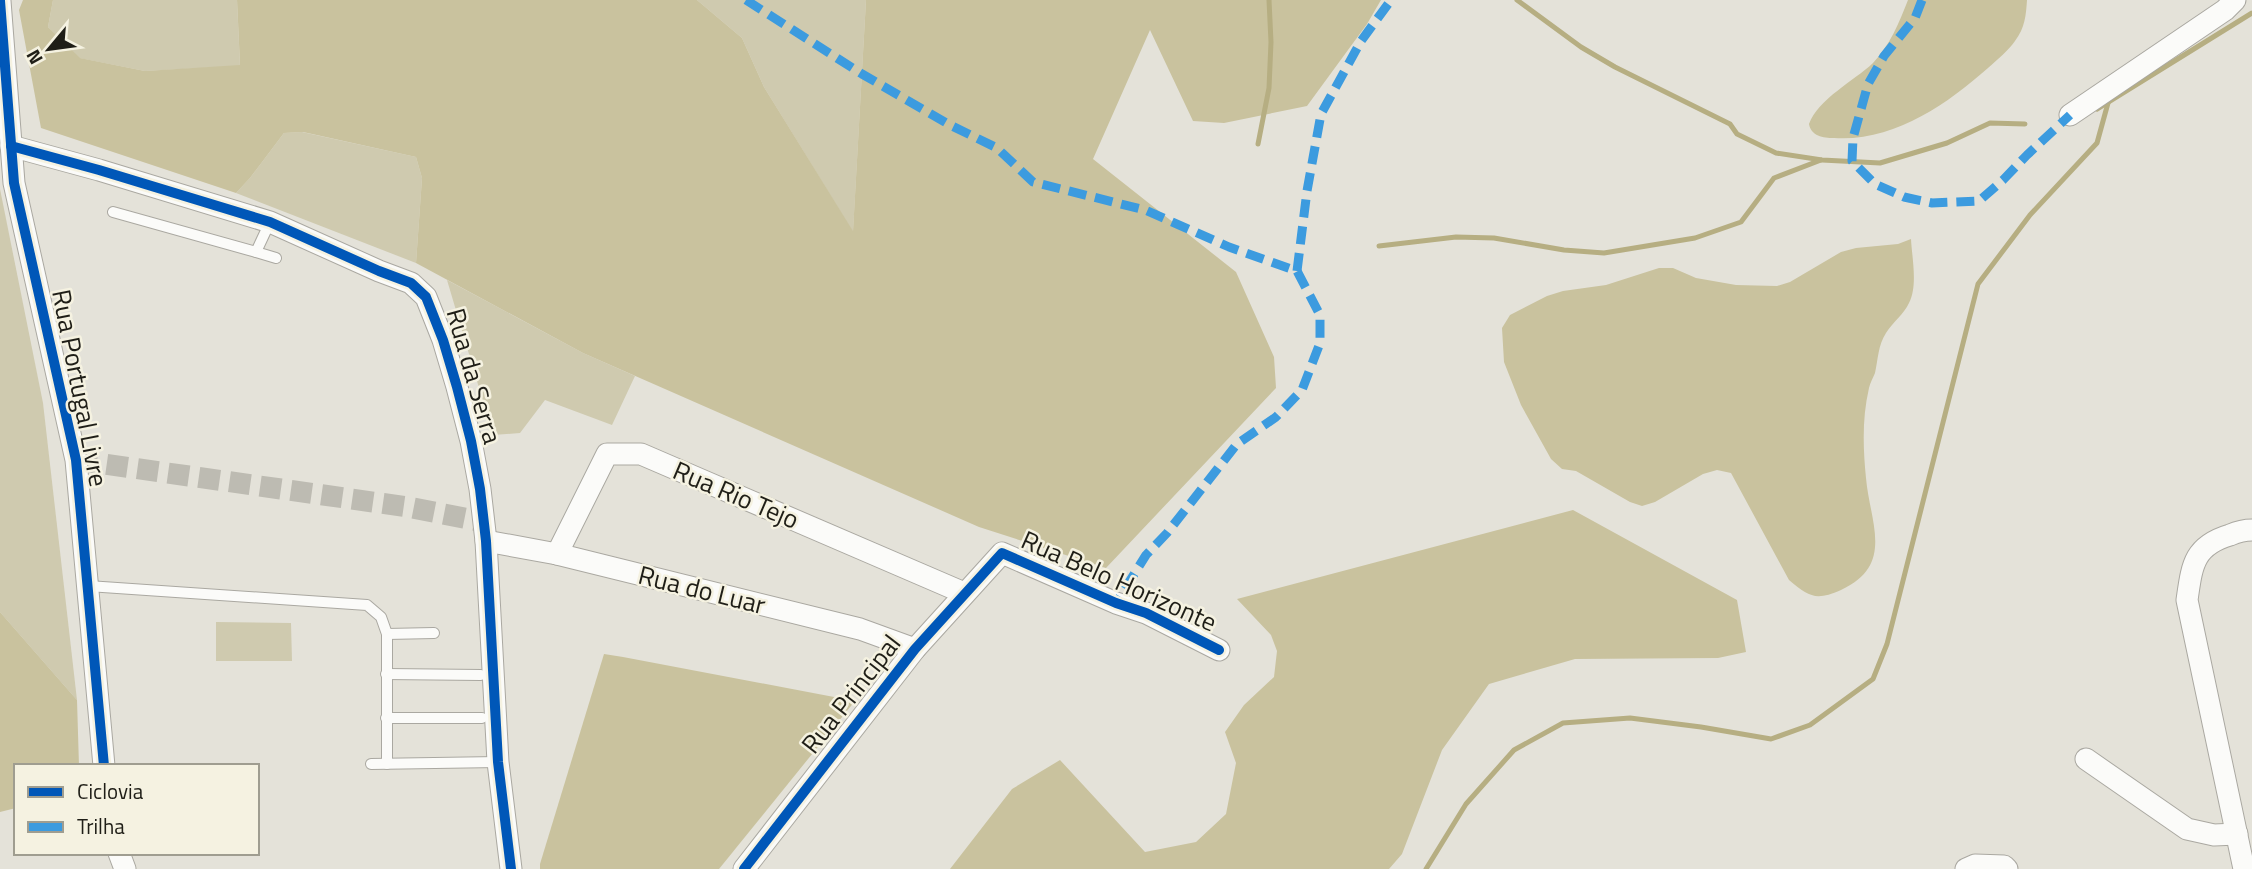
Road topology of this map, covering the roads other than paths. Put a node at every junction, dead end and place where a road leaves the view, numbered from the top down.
1 (2235, 0) edge
2 (0, 1) edge
3 (2070, 115) dead end
4 (11, 146) junction
5 (113, 212) dead end
6 (270, 222) junction
7 (256, 252) junction
8 (276, 258) dead end
9 (2252, 530) edge
10 (485, 531) junction
11 (1002, 553) joint
12 (557, 554) junction
13 (88, 586) junction
14 (964, 593) junction
15 (387, 634) junction
16 (434, 634) dead end
17 (915, 649) junction
18 (1219, 650) dead end
19 (386, 674) junction
20 (481, 675) dead end
21 (386, 718) junction
22 (482, 718) dead end
23 (2086, 759) dead end
24 (498, 762) junction
25 (104, 764) edge
26 (370, 764) dead end
27 (387, 764) junction
28 (2236, 834) junction
29 (1970, 867) edge
30 (511, 869) edge
31 (744, 869) edge
32 (2007, 869) edge
33 (2244, 869) edge

1 - 3 street
2 - 4 street, Rua Portugal Livre
4 - 6 street, Rua da Serra
4 - 13 street, Rua Portugal Livre
5 - 7 lane
6 - 7 lane
6 - 10 street, Rua da Serra
7 - 8 lane
9 - 28 street
10 - 12 street, Rua do Luar
10 - 24 street, Rua da Serra
11 - 14 street, Rua Principal
11 - 18 street, Rua Belo Horizonte
12 - 14 street, Rua Rio Tejo
12 - 17 street, Rua do Luar
13 - 15 lane
13 - 25 street, Rua Portugal Livre
14 - 17 street, Rua Principal
15 - 16 lane
15 - 19 lane
17 - 31 street, Rua Principal
19 - 20 lane
19 - 21 lane
21 - 22 lane
21 - 27 lane
23 - 28 street
24 - 27 lane
24 - 30 street, Rua da Serra
26 - 27 lane
28 - 33 street
29 - 32 street

